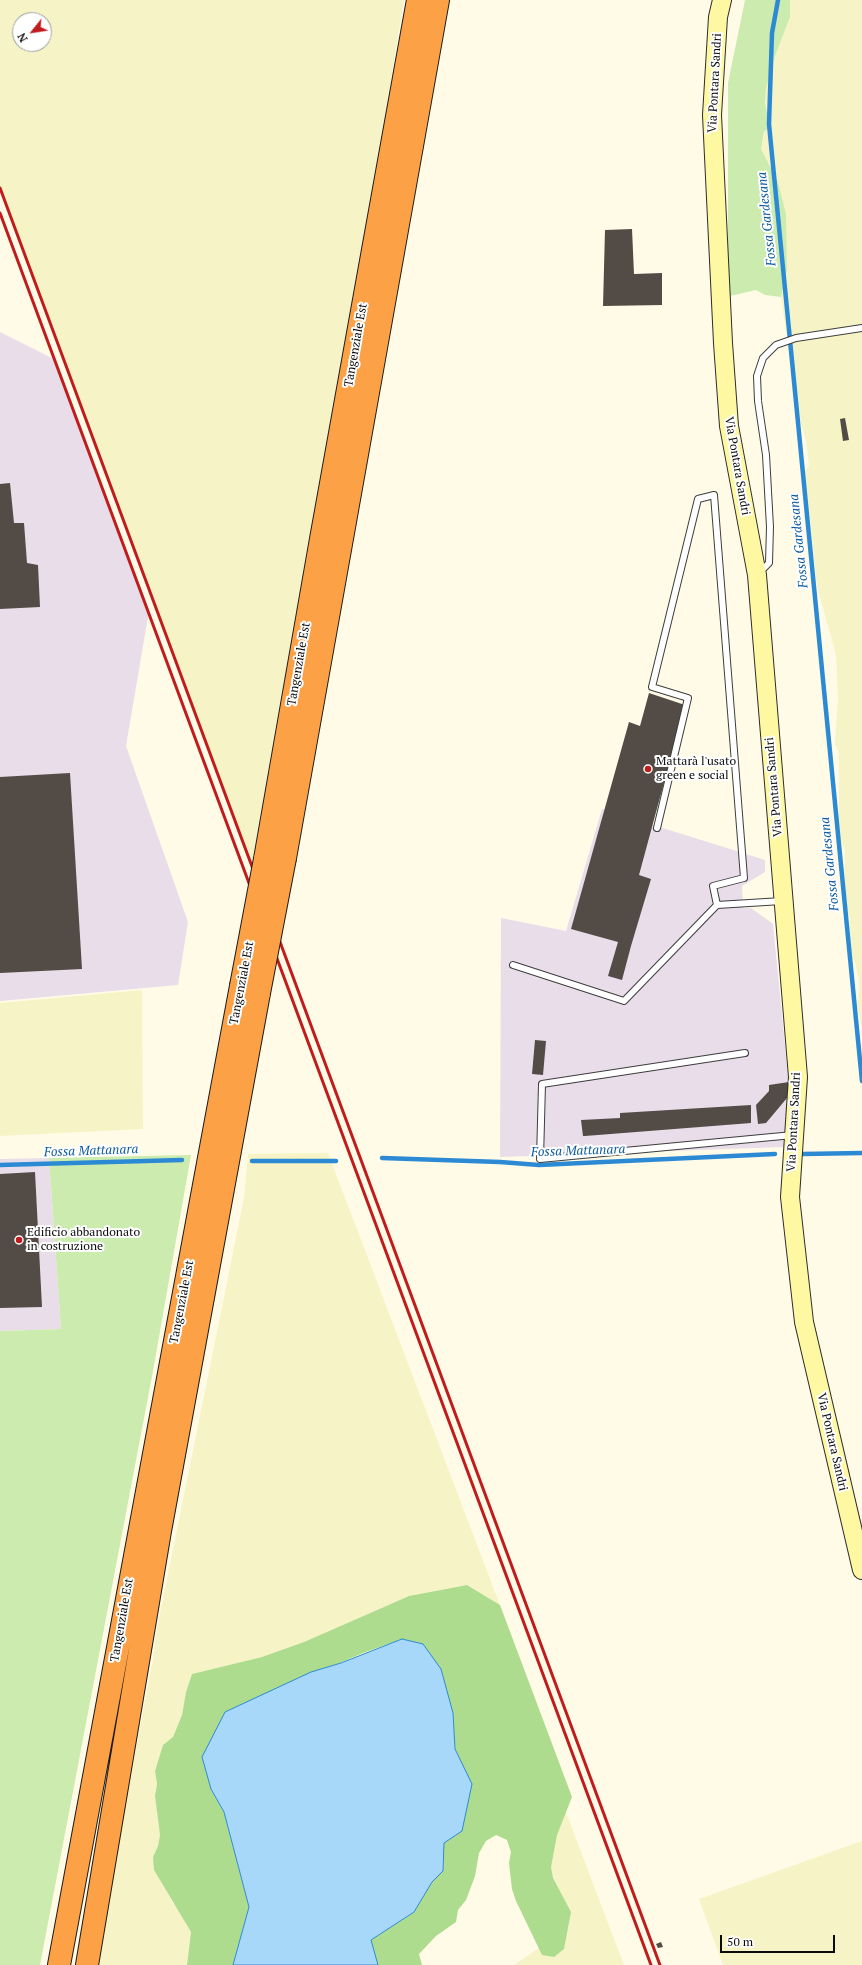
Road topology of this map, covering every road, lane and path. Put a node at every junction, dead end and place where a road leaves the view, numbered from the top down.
1 (418, 0) edge
2 (438, 0) edge
3 (722, 0) edge
4 (862, 328) edge
5 (757, 575) junction
6 (657, 828) dead end
7 (275, 859) junction
8 (784, 901) junction
9 (717, 905) junction
10 (513, 965) dead end
11 (250, 990) junction
12 (744, 1053) dead end
13 (794, 1135) junction
14 (862, 1570) edge
15 (57, 1965) edge
16 (87, 1965) edge

1 - 7 highway, Tangenziale Est
2 - 7 highway, Tangenziale Est
3 - 5 street, Via Pontara Sandri
4 - 5 lane
5 - 8 street, Via Pontara Sandri
6 - 9 lane
7 - 11 highway, Tangenziale Est, bridge
8 - 9 lane
8 - 13 street, Via Pontara Sandri
9 - 10 lane
11 - 15 highway, Tangenziale Est
11 - 16 highway, Tangenziale Est
12 - 13 lane
13 - 14 street, Via Pontara Sandri

